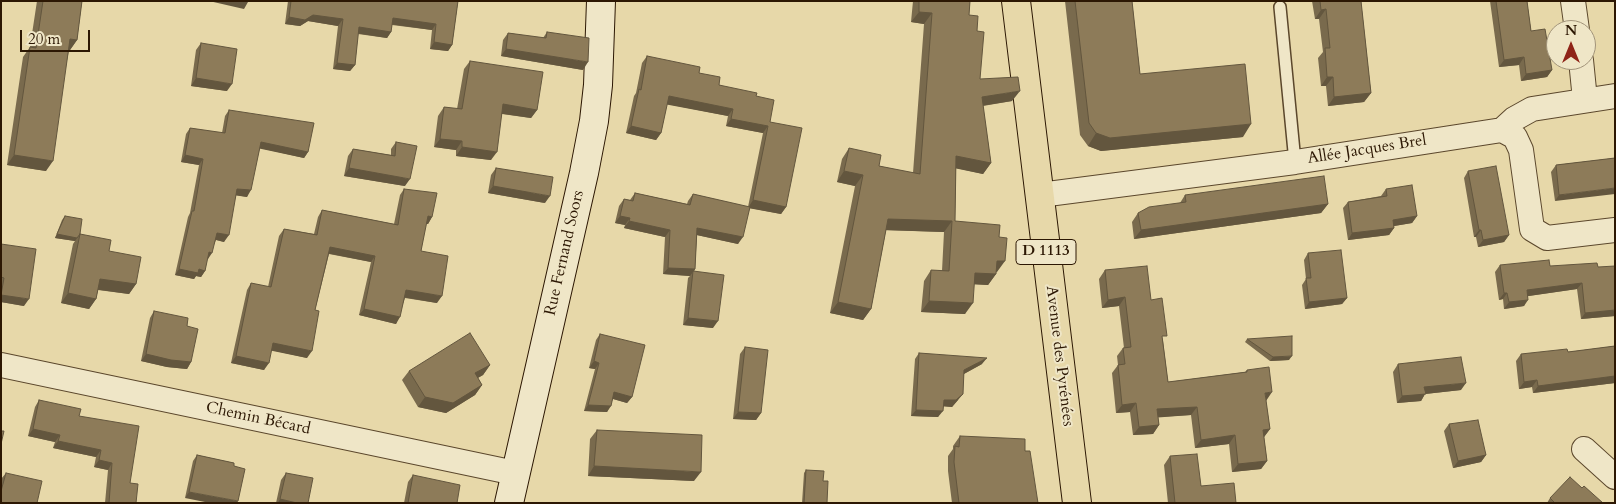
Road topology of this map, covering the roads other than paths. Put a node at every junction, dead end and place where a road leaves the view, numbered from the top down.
1 (601, 1) edge
2 (1016, 1) edge
3 (1574, 1) edge
4 (1280, 7) dead end
5 (1576, 20) edge
6 (1582, 70) edge
7 (1615, 96) edge
8 (1585, 100) junction
9 (1502, 130) junction
10 (1295, 162) junction
11 (1040, 195) junction
12 (1615, 230) edge
13 (1, 366) edge
14 (1584, 449) dead end
15 (515, 473) junction
16 (1615, 477) edge
17 (509, 503) edge
18 (1077, 503) edge

1 - 15 street, Rue Fernand Soors
2 - 11 main road, Avenue des Pyrénées / D 1113
3 - 5 street
4 - 10 lane
6 - 8 street
7 - 8 street
8 - 9 street
9 - 10 street, Allée Jacques Brel
9 - 12 street
10 - 11 street, Allée Jacques Brel
11 - 18 main road, Avenue des Pyrénées / D 1113
13 - 15 street, Chemin Bécard
14 - 16 street
15 - 17 street, Rue Fernand Soors

